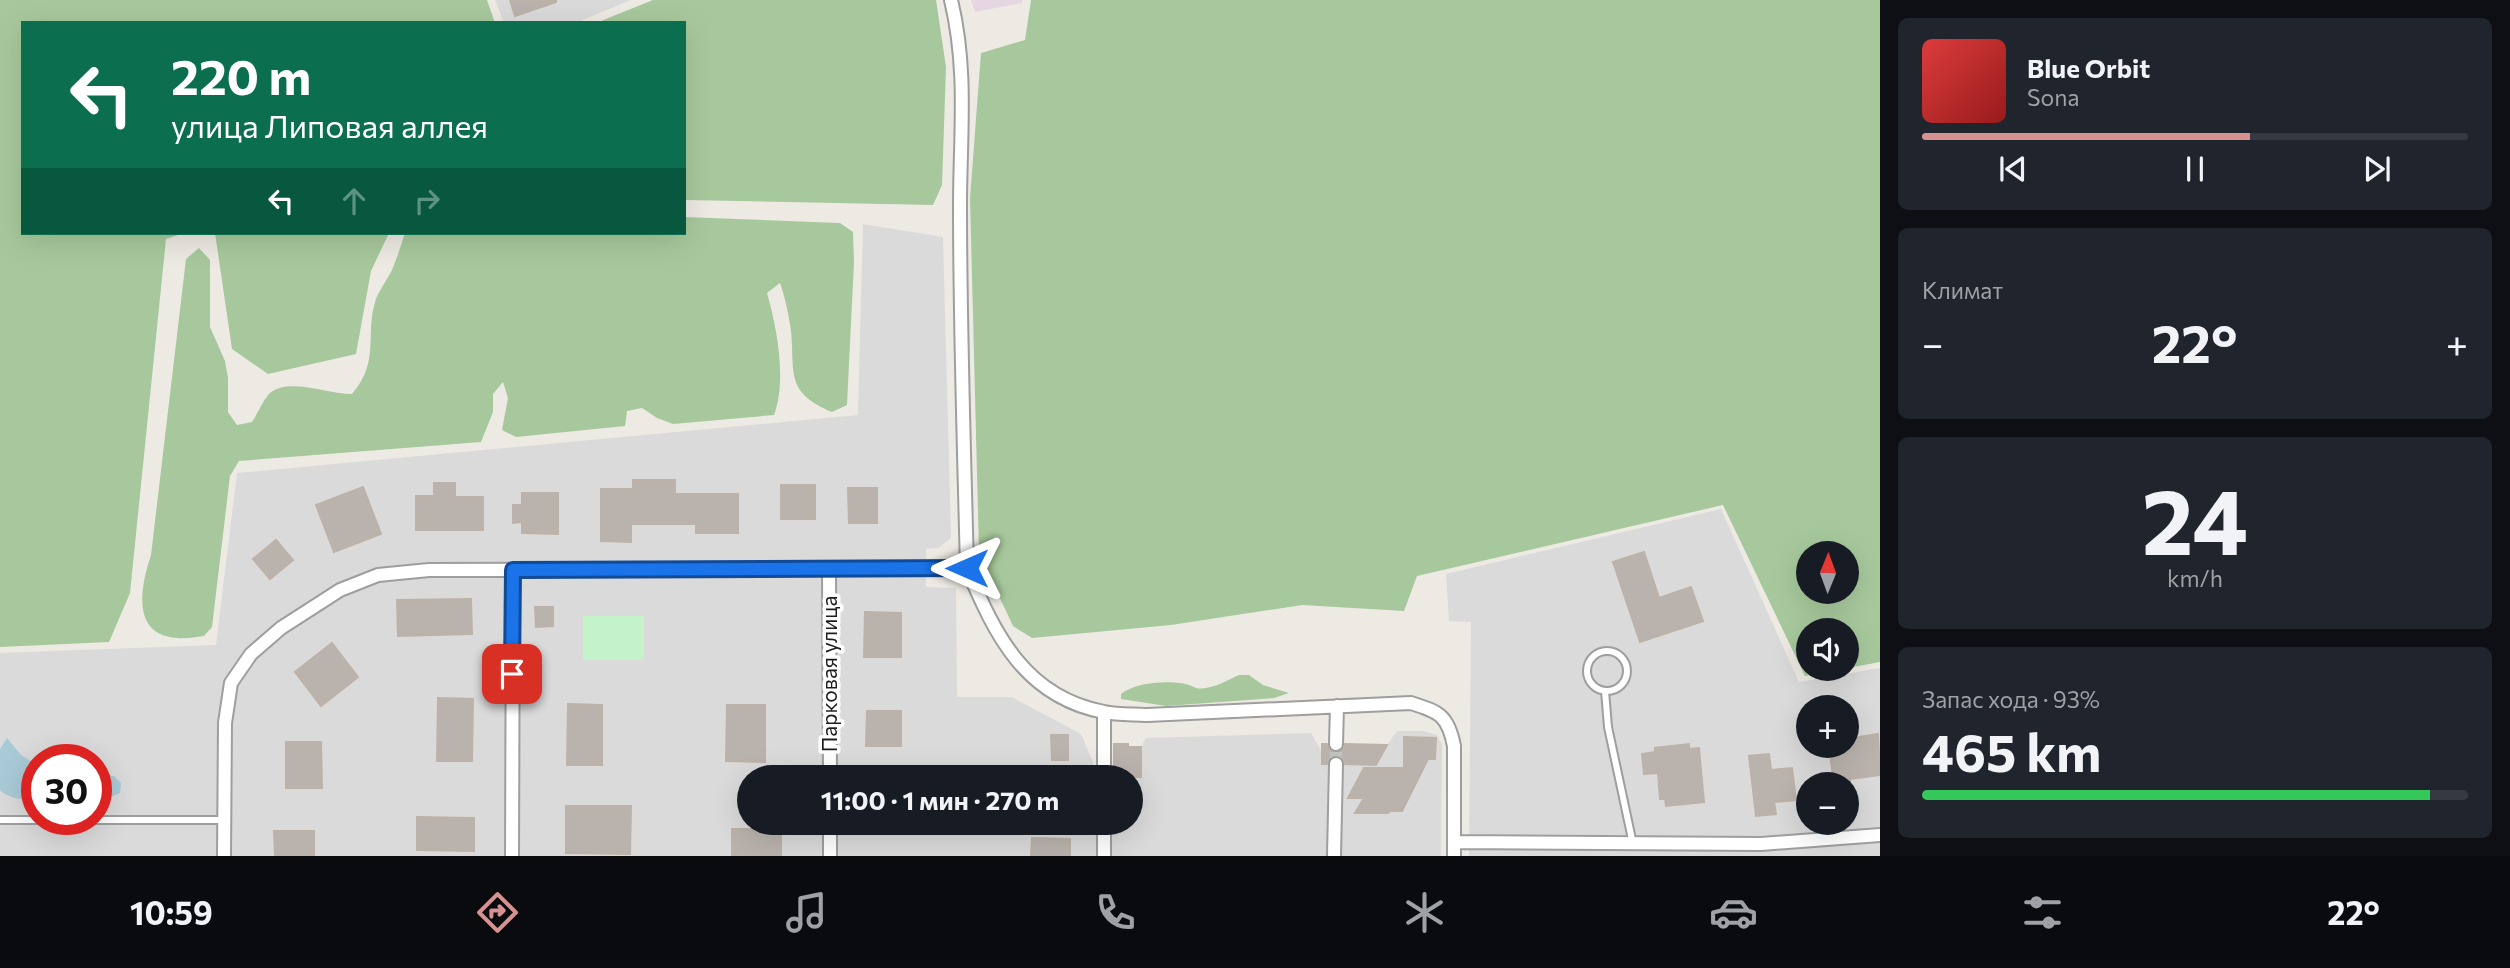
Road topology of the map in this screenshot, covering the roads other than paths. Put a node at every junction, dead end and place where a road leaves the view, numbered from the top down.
1 (951, 0) edge
2 (967, 568) junction
3 (513, 570) junction
4 (829, 570) junction
5 (1605, 691) junction
6 (1337, 706) junction
7 (1104, 712) junction
8 (1336, 744) tunnel mouth
9 (1336, 764) tunnel mouth
10 (830, 765) edge
11 (1104, 765) edge
12 (0, 820) edge
13 (223, 820) junction
14 (830, 835) edge
15 (1104, 835) edge
16 (1880, 835) edge
17 (1454, 842) junction
18 (1633, 850) edge
19 (224, 856) edge
20 (512, 856) edge
21 (830, 856) edge
22 (1104, 856) edge
23 (1334, 856) edge
24 (1454, 856) edge

1 - 2 street
2 - 4 street
2 - 7 street
3 - 4 street
3 - 13 street
3 - 20 street
4 - 10 street, Парковая улица
5 - 5 lane
5 - 18 lane
6 - 7 street
6 - 8 street
6 - 17 street
7 - 11 street
9 - 23 street
12 - 13 lane
13 - 19 street
14 - 21 street
15 - 22 street
16 - 18 street
17 - 18 street
17 - 24 street

